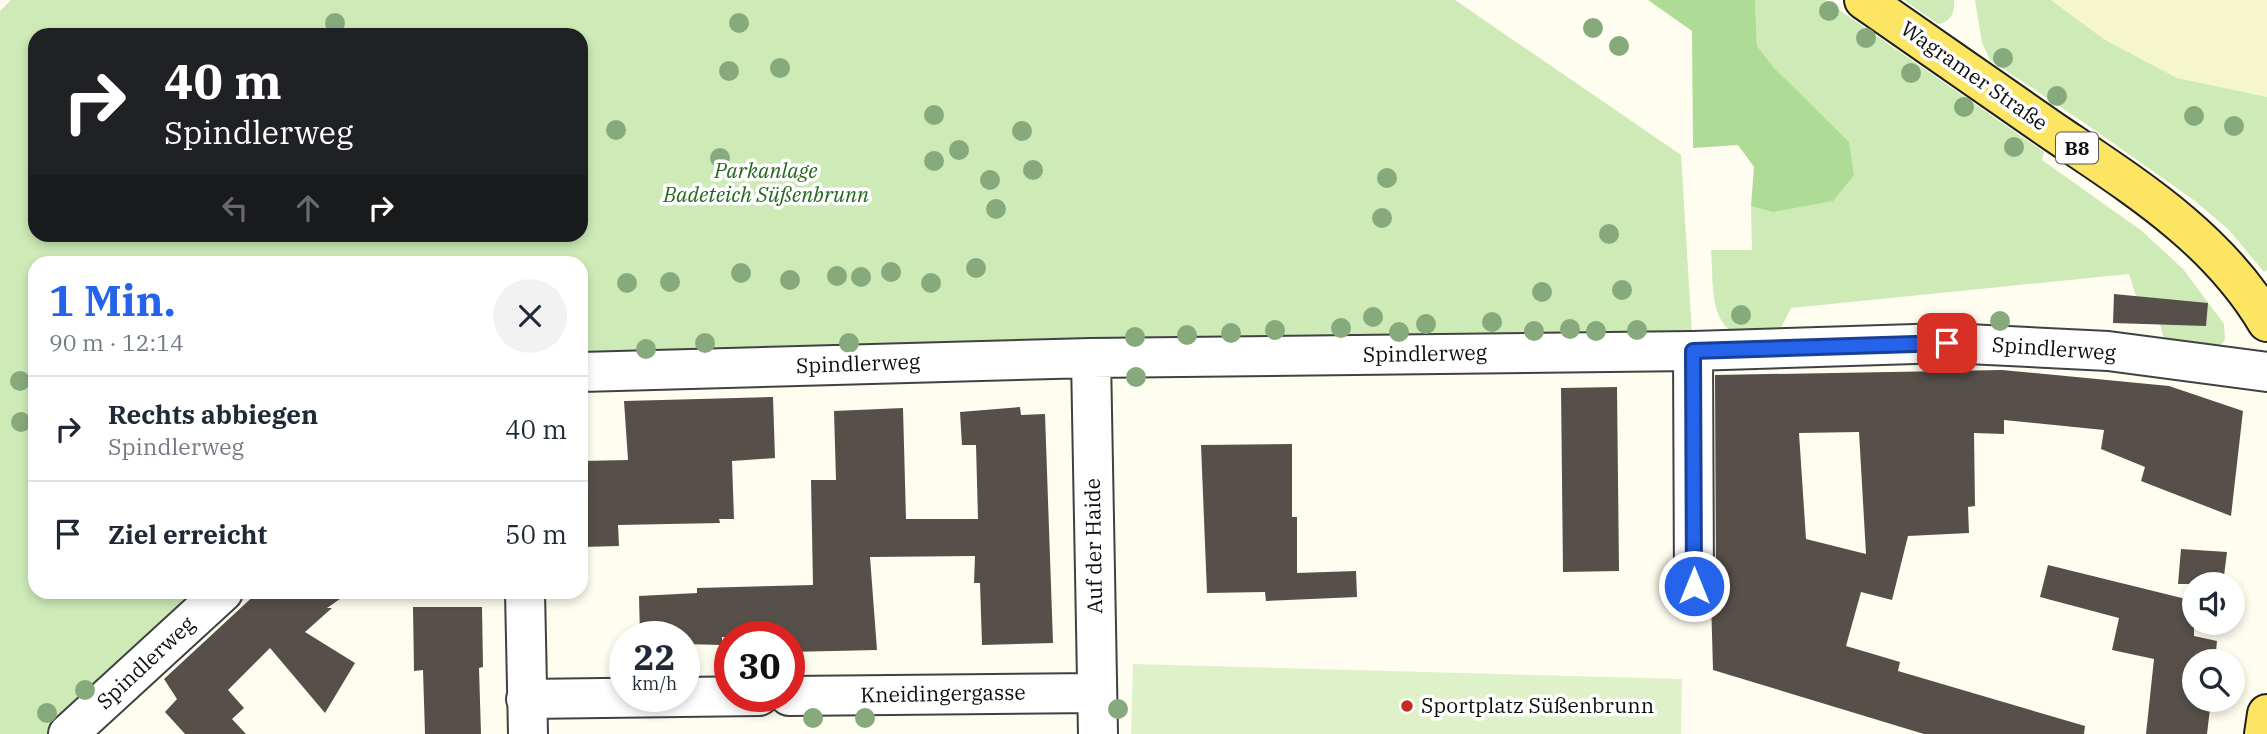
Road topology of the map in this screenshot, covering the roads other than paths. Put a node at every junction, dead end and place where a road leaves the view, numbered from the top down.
1 (1864, 0) edge
2 (2267, 322) edge
3 (1693, 351) junction
4 (1091, 358) junction
5 (588, 372) edge
6 (2267, 372) edge
7 (1694, 586) dead end
8 (215, 599) edge
9 (524, 599) edge
10 (1097, 693) junction
11 (805, 696) edge
12 (714, 700) edge
13 (2267, 714) edge
14 (527, 717) edge
15 (68, 734) edge
16 (1098, 734) edge
17 (2264, 734) edge

1 - 2 main road, Wagramer Straße / B8
3 - 4 street, Spindlerweg
3 - 6 street, Spindlerweg
3 - 7 street
4 - 5 street, Spindlerweg
4 - 10 street, Auf der Haide
8 - 15 street, Spindlerweg
9 - 14 street
10 - 11 street, Kneidingergasse
10 - 16 street, Auf der Haide
12 - 14 street
13 - 17 main road

